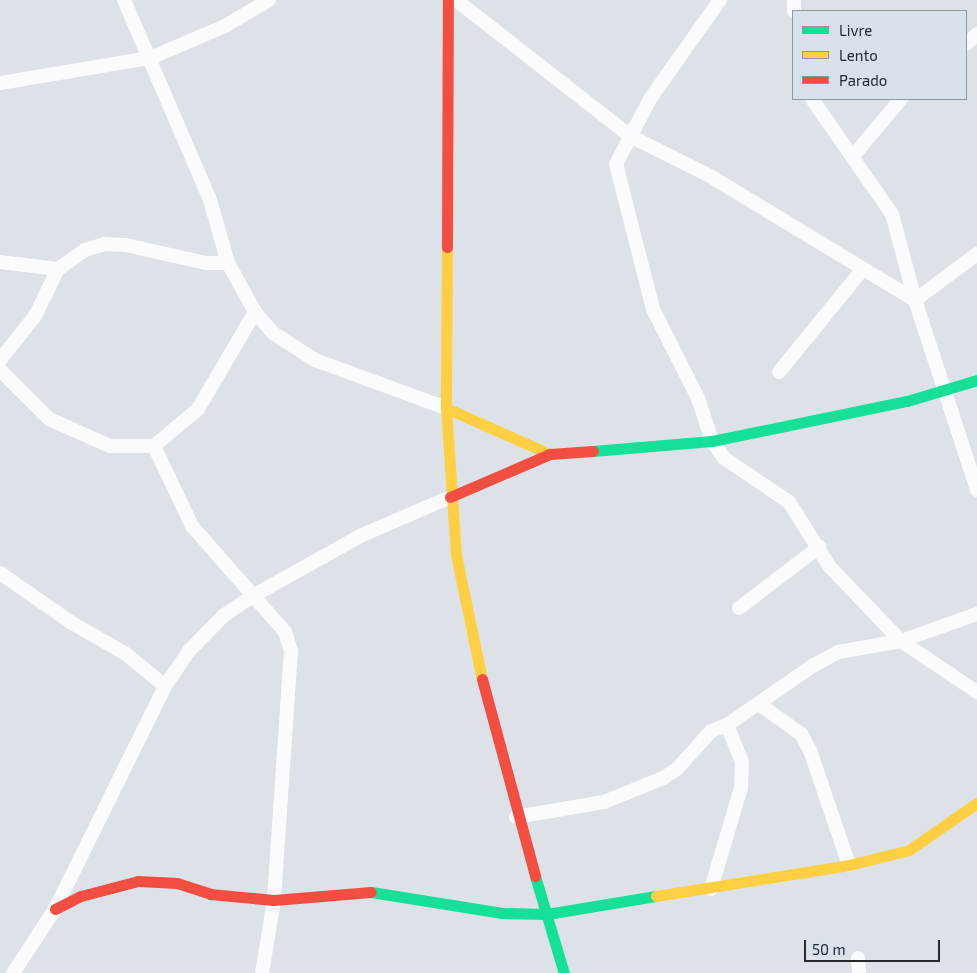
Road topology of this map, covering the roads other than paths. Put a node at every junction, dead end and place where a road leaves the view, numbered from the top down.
1 (124, 0) edge
2 (269, 0) edge
3 (448, 0) edge
4 (456, 0) edge
5 (720, 0) edge
6 (977, 34) edge
7 (967, 43) edge
8 (150, 58) junction
9 (0, 83) edge
10 (813, 100) edge
11 (900, 100) edge
12 (630, 136) junction
13 (854, 156) junction
14 (977, 254) edge
15 (0, 262) edge
16 (228, 263) junction
17 (58, 269) junction
18 (863, 269) junction
19 (915, 300) junction
20 (255, 312) junction
21 (0, 360) edge
22 (0, 370) edge
23 (779, 372) dead end
24 (977, 380) edge
25 (946, 390) junction
26 (446, 408) junction
27 (712, 441) junction
28 (154, 446) junction
29 (550, 454) junction
30 (977, 490) edge
31 (450, 497) junction
32 (818, 547) junction
33 (0, 573) edge
34 (251, 597) junction
35 (739, 608) dead end
36 (977, 614) edge
37 (901, 642) junction
38 (165, 686) junction
39 (977, 692) edge
40 (759, 704) junction
41 (727, 725) junction
42 (977, 803) edge
43 (516, 817) junction
44 (849, 865) junction
45 (711, 889) junction
46 (274, 900) junction
47 (56, 909) junction
48 (547, 914) junction
49 (858, 958) dead end
50 (560, 972) edge
51 (13, 973) edge
52 (262, 973) edge
53 (859, 973) edge

1 - 8 street
2 - 8 street
3 - 26 street
4 - 12 street
5 - 12 street
6 - 7 street
8 - 9 street
8 - 16 street
10 - 13 street
11 - 13 street
12 - 18 street
12 - 27 street
13 - 19 street
14 - 19 street
15 - 17 street
16 - 17 street
16 - 20 street
17 - 21 street
18 - 19 street
18 - 23 street
19 - 25 street
20 - 26 street
20 - 28 street
22 - 28 street
24 - 25 street
25 - 27 street
25 - 30 street
26 - 29 street
26 - 31 street
27 - 29 street
27 - 32 street
28 - 34 street
29 - 31 street
31 - 34 street
31 - 43 street
32 - 35 street
32 - 37 street
33 - 38 street
34 - 38 street
34 - 46 street
36 - 37 street
37 - 39 street
37 - 40 street
38 - 47 street
40 - 41 street
40 - 44 street
41 - 43 street
41 - 45 street
42 - 44 street
43 - 48 street
44 - 45 street
45 - 48 street
46 - 47 street
46 - 48 street
46 - 52 street
47 - 51 street
48 - 50 street
49 - 53 street

